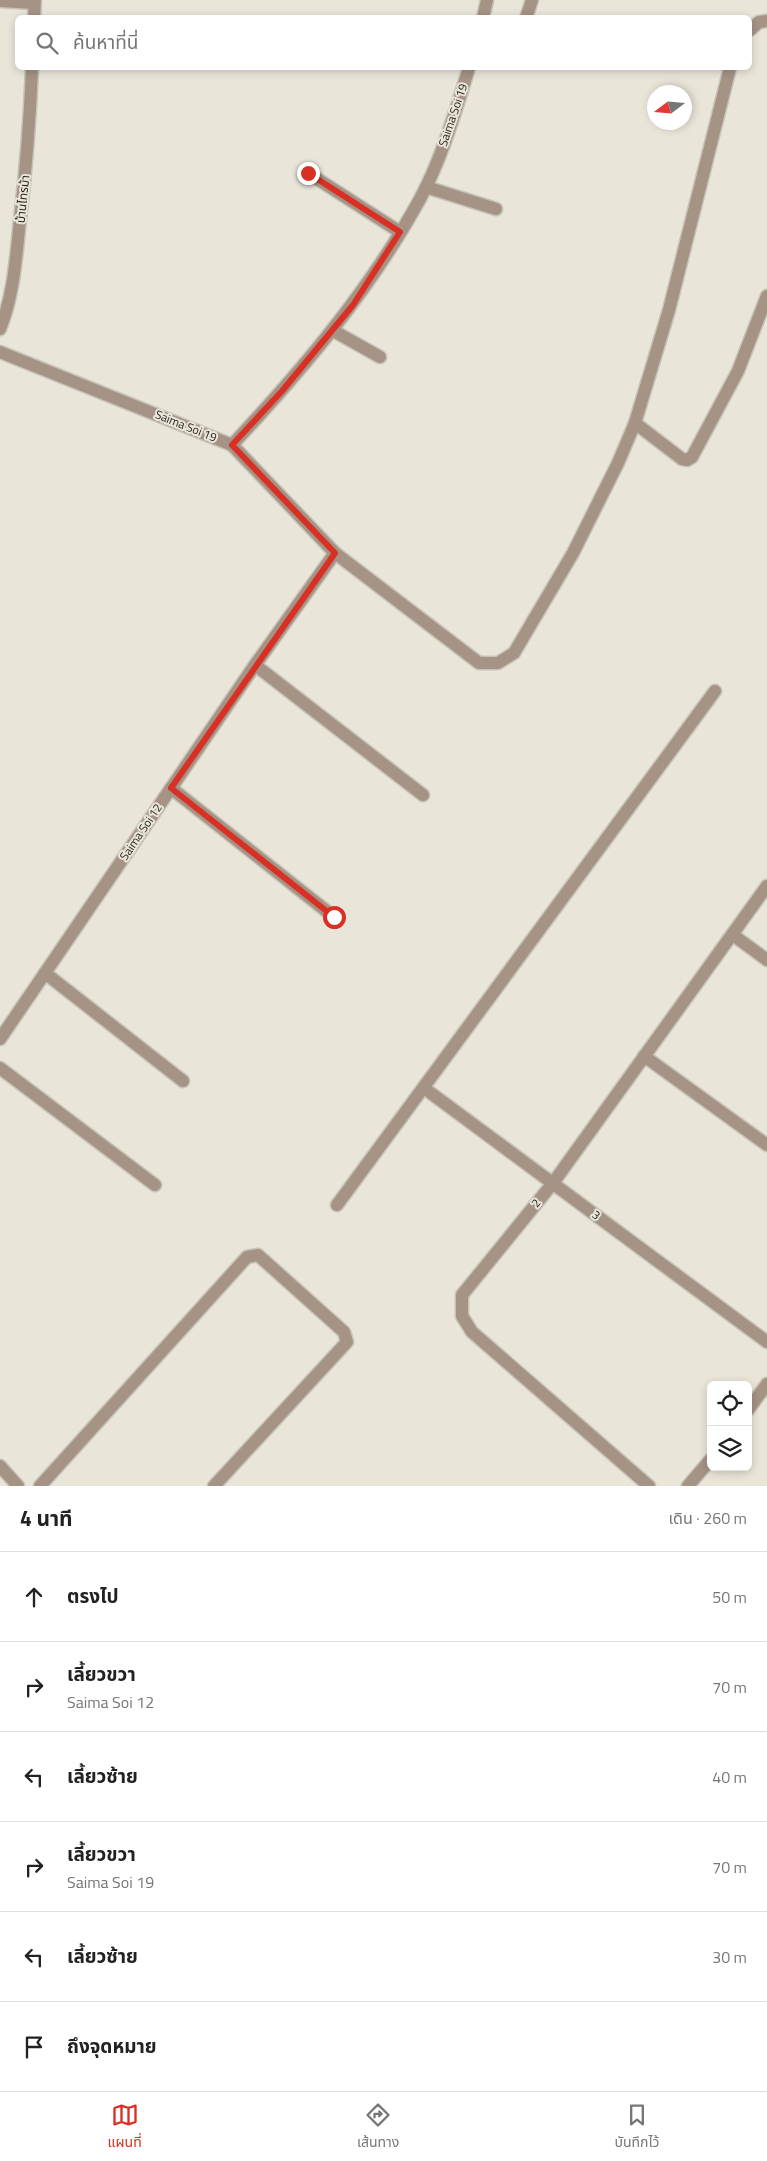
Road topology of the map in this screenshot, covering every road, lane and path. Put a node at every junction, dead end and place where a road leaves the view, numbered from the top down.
1 (487, 0) edge
2 (532, 0) edge
3 (0, 1) edge
4 (35, 2) edge
5 (34, 15) edge
6 (484, 15) edge
7 (527, 15) edge
8 (767, 21) edge
9 (752, 28) edge
10 (32, 70) edge
11 (468, 70) edge
12 (729, 70) edge
13 (308, 173) dead end
14 (426, 186) junction
15 (496, 209) dead end
16 (400, 232) junction
17 (767, 296) edge
18 (0, 329) edge
19 (332, 330) junction
20 (0, 352) edge
21 (380, 358) dead end
22 (635, 423) junction
23 (232, 445) junction
24 (335, 553) junction
25 (255, 665) junction
26 (715, 692) dead end
27 (171, 788) junction
28 (423, 795) dead end
29 (767, 886) edge
30 (334, 917) dead end
31 (733, 935) junction
32 (767, 960) edge
33 (45, 973) junction
34 (0, 1039) edge
35 (644, 1056) junction
36 (0, 1068) edge
37 (183, 1081) dead end
38 (424, 1088) junction
39 (767, 1145) edge
40 (552, 1183) junction
41 (155, 1185) dead end
42 (337, 1205) dead end
43 (767, 1342) edge
44 (767, 1384) edge
45 (752, 1405) edge
46 (707, 1464) edge
47 (0, 1466) edge
48 (18, 1486) edge
49 (40, 1486) edge
50 (214, 1486) edge
51 (649, 1486) edge
52 (688, 1486) edge

1 - 6 street
2 - 7 street
3 - 4 street
4 - 5 street
8 - 9 street
10 - 18 street, บ้านไทรม้า
11 - 14 street, Saima Soi 19
12 - 22 street
13 - 16 street
14 - 15 street
14 - 16 street, Saima Soi 19
16 - 19 street, Saima Soi 19
17 - 22 street
19 - 21 street
19 - 23 street, Saima Soi 19
20 - 23 street, Saima Soi 19
22 - 24 street
23 - 24 street
24 - 25 street, Saima Soi 12
25 - 27 street, Saima Soi 12
25 - 28 street
26 - 38 street
27 - 30 street
27 - 33 street, Saima Soi 12
29 - 31 street, 2
31 - 32 street
31 - 35 street, 2
33 - 34 street, Saima Soi 12
33 - 37 street
35 - 39 street
35 - 40 street, 2
36 - 41 street
38 - 40 street, 3
38 - 42 street
40 - 43 street, 3
40 - 51 street, 2
44 - 45 street
46 - 52 street
47 - 48 street
49 - 50 street

